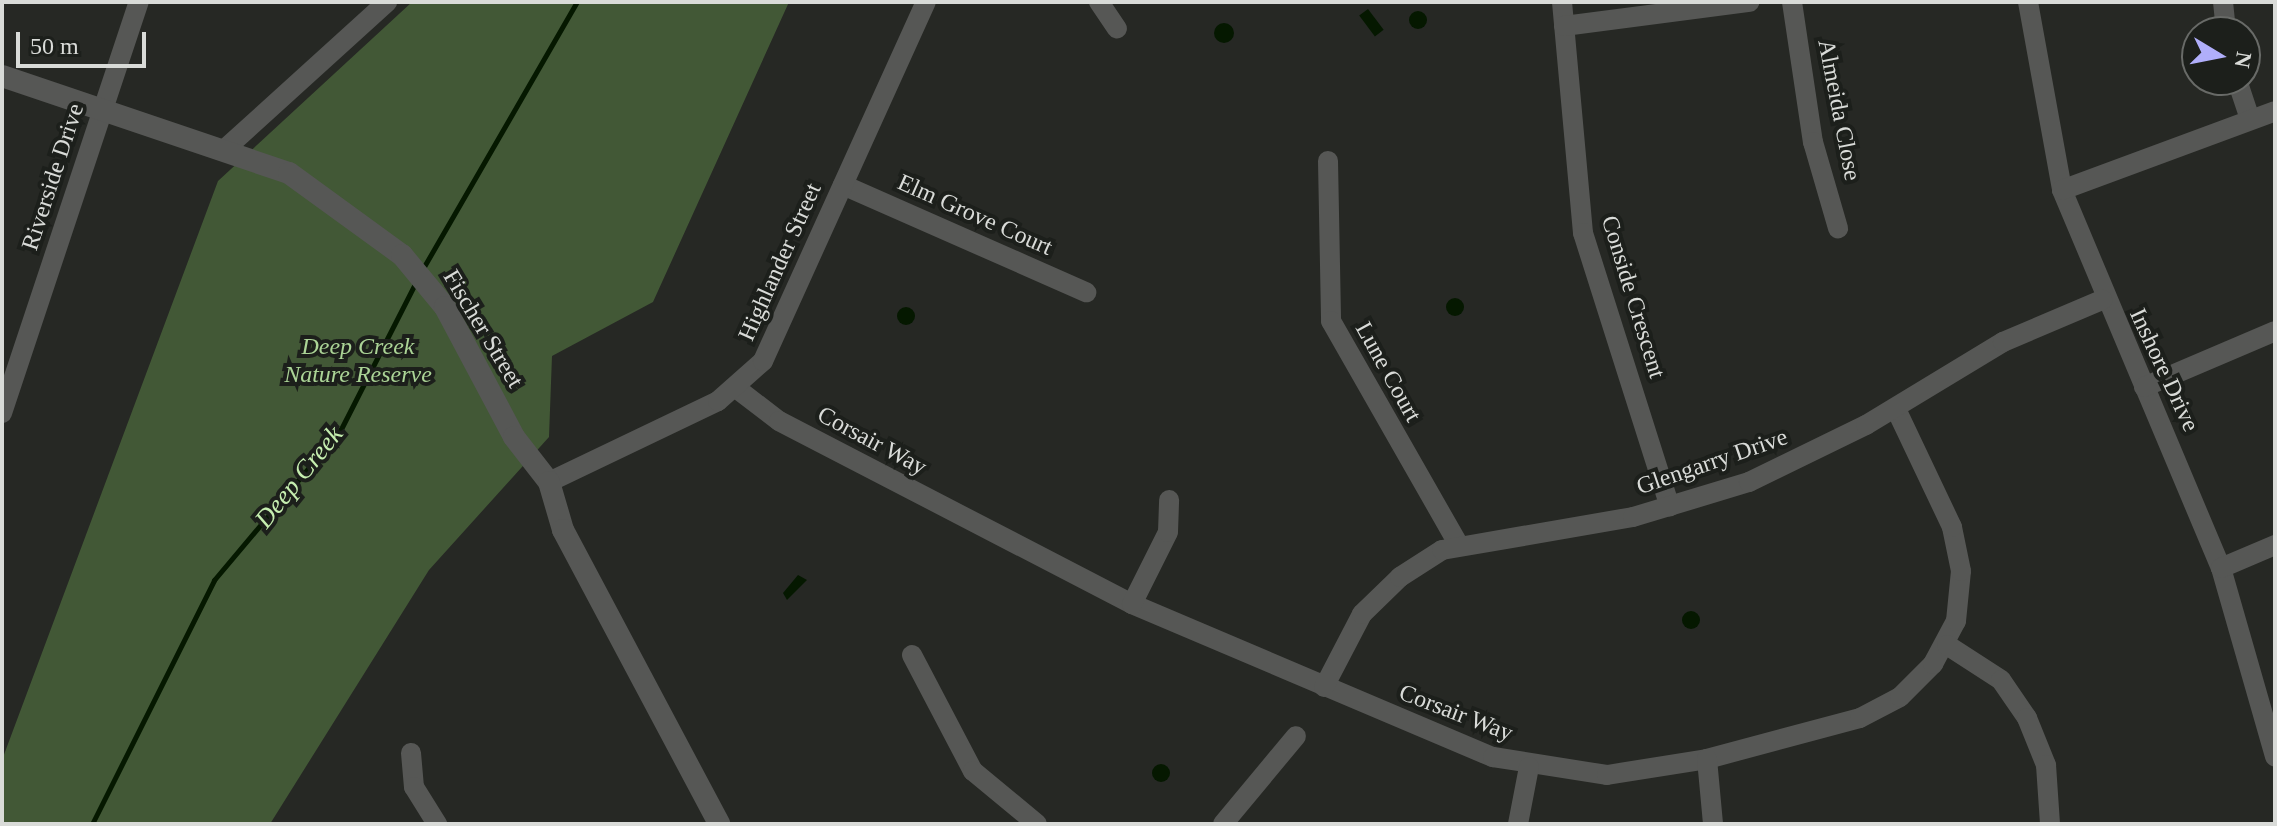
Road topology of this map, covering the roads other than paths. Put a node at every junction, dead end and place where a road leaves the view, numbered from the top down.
1 (139, 2) edge
2 (387, 2) edge
3 (926, 2) edge
4 (1099, 2) edge
5 (1562, 2) edge
6 (1749, 2) edge
7 (1792, 2) edge
8 (2028, 2) edge
9 (1564, 26) junction
10 (1117, 29) dead end
11 (2, 76) edge
12 (2242, 96) edge
13 (103, 109) junction
14 (2275, 111) edge
15 (2250, 119) junction
16 (225, 149) junction
17 (1328, 161) dead end
18 (843, 185) junction
19 (2062, 190) junction
20 (1838, 228) dead end
21 (1086, 292) dead end
22 (2102, 300) junction
23 (2275, 331) edge
24 (2144, 387) junction
25 (736, 388) junction
26 (1896, 409) junction
27 (2, 413) edge
28 (549, 482) junction
29 (1169, 500) dead end
30 (1670, 507) junction
31 (1458, 544) junction
32 (2275, 545) edge
33 (2221, 568) junction
34 (1132, 604) junction
35 (1947, 645) junction
36 (912, 655) dead end
37 (1324, 687) junction
38 (1296, 736) dead end
39 (2274, 745) edge
40 (411, 753) dead end
41 (1707, 759) junction
42 (1529, 767) junction
43 (437, 824) edge
44 (719, 824) edge
45 (1037, 824) edge
46 (1223, 824) edge
47 (1518, 824) edge
48 (1713, 824) edge
49 (2050, 824) edge

1 - 13 street, Riverside Drive
2 - 16 street
3 - 18 street, Highlander Street
4 - 10 street
5 - 9 street, Conside Crescent
6 - 9 street
7 - 20 street, Almeida Close
8 - 19 street, Inshore Drive
9 - 30 street, Conside Crescent
11 - 13 street, Fischer Street
12 - 15 street
13 - 16 street, Fischer Street
13 - 27 street, Riverside Drive
14 - 15 street
15 - 19 street
16 - 28 street, Fischer Street
17 - 31 street, Lune Court
18 - 21 street, Elm Grove Court
18 - 25 street, Highlander Street
19 - 22 street, Inshore Drive
22 - 24 street, Inshore Drive
22 - 26 street, Glengarry Drive
23 - 24 street
24 - 33 street, Inshore Drive
25 - 28 street, Highlander Street
25 - 34 street, Corsair Way
26 - 30 street, Glengarry Drive
26 - 35 street
28 - 44 street, Fischer Street
29 - 34 street
30 - 31 street, Glengarry Drive
31 - 37 street, Glengarry Drive
32 - 33 street
33 - 39 street, Inshore Drive
34 - 37 street, Corsair Way
35 - 41 street, Corsair Way
35 - 49 street
36 - 45 street
37 - 42 street, Corsair Way
38 - 46 street
40 - 43 street
41 - 42 street, Corsair Way
41 - 48 street
42 - 47 street

